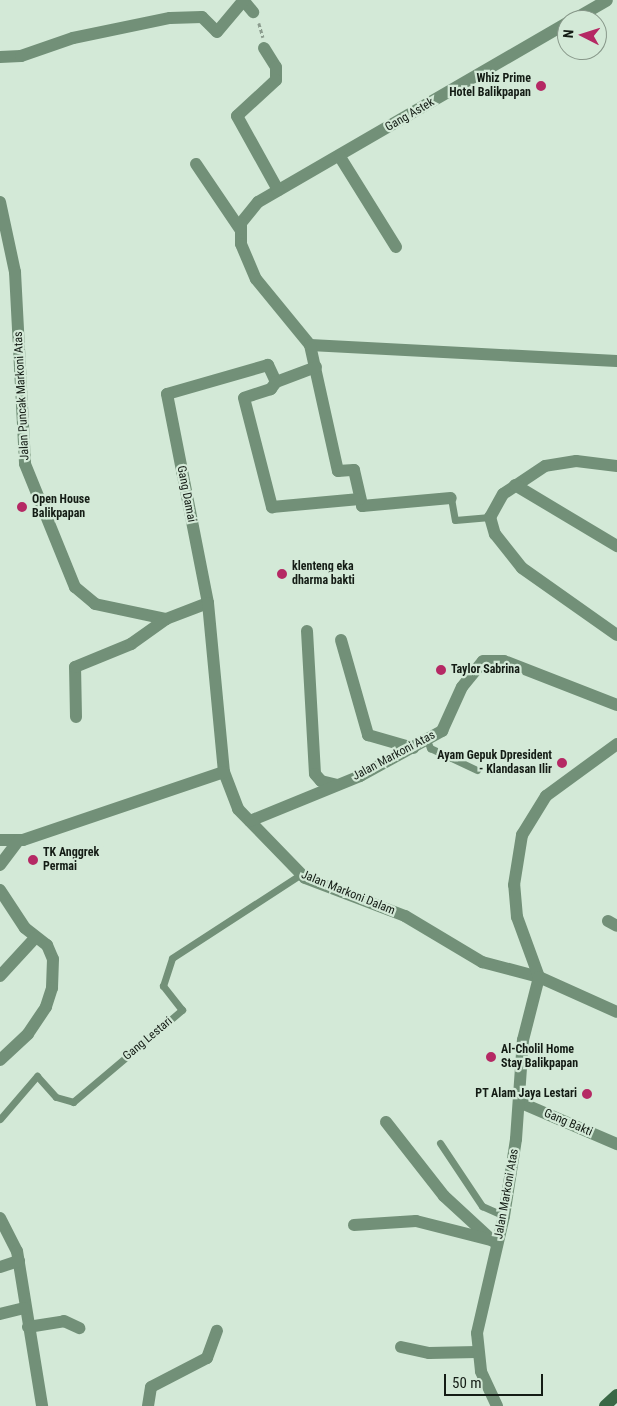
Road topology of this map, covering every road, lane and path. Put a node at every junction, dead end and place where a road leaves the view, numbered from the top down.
1 (607, 0) edge
2 (243, 1) edge
3 (590, 10) edge
4 (253, 12) joint
5 (557, 30) edge
6 (264, 48) joint
7 (0, 57) edge
8 (340, 157) junction
9 (196, 164) dead end
10 (278, 190) junction
11 (0, 202) edge
12 (240, 229) junction
13 (396, 247) dead end
14 (310, 345) junction
15 (617, 361) edge
16 (316, 367) junction
17 (276, 382) junction
18 (617, 466) edge
19 (515, 485) junction
20 (451, 498) joint
21 (360, 499) junction
22 (490, 517) junction
23 (617, 546) edge
24 (206, 597) junction
25 (166, 619) junction
26 (307, 631) dead end
27 (617, 635) edge
28 (341, 640) dead end
29 (617, 705) edge
30 (76, 717) dead end
31 (427, 740) junction
32 (617, 744) edge
33 (414, 748) junction
34 (477, 770) dead end
35 (224, 772) junction
36 (339, 785) junction
37 (250, 821) junction
38 (0, 840) edge
39 (20, 840) junction
40 (0, 865) edge
41 (300, 875) junction
42 (0, 890) edge
43 (35, 938) junction
44 (0, 976) edge
45 (538, 977) junction
46 (617, 1012) edge
47 (0, 1060) edge
48 (519, 1102) junction
49 (0, 1119) edge
50 (386, 1122) dead end
51 (440, 1142) dead end
52 (617, 1144) edge
53 (504, 1216) junction
54 (0, 1218) edge
55 (354, 1225) dead end
56 (496, 1242) junction
57 (19, 1261) junction
58 (0, 1267) edge
59 (24, 1308) junction
60 (0, 1314) edge
61 (28, 1327) junction
62 (79, 1328) dead end
63 (217, 1331) dead end
64 (401, 1347) dead end
65 (477, 1352) junction
66 (617, 1395) edge
67 (42, 1406) edge
68 (148, 1406) edge
69 (497, 1406) edge
70 (604, 1406) edge

1 - 3 street
2 - 4 street
2 - 7 street
4 - 6 path
5 - 8 street, Gang Astek
6 - 10 street
8 - 10 street, Gang Astek
8 - 13 street
9 - 12 street
10 - 12 street, Gang Astek
11 - 25 street, Jalan Puncak Markoni Atas
12 - 14 street
14 - 15 street
14 - 16 street
16 - 17 street
16 - 21 street
17 - 21 street
17 - 24 street, Gang Damai
18 - 19 street
19 - 22 street
19 - 23 street
20 - 21 street
20 - 22 lane
22 - 27 street
24 - 25 street
24 - 35 street
25 - 30 street
26 - 36 street
28 - 33 street
29 - 31 street, Jalan Markoni Atas
31 - 33 street, Jalan Markoni Atas
31 - 34 lane
32 - 45 street
33 - 36 street, Jalan Markoni Atas
35 - 37 street, Jalan Markoni Dalam
35 - 39 street
36 - 37 street, Jalan Markoni Atas
37 - 41 street, Jalan Markoni Dalam
38 - 39 street
39 - 40 street
41 - 45 street, Jalan Markoni Dalam
41 - 49 lane, Gang Lestari
42 - 43 street
43 - 44 street
43 - 47 street
45 - 46 street, Jalan Markoni Dalam
45 - 48 street, Jalan Markoni Atas
48 - 52 street, Gang Bakti
48 - 53 street, Jalan Markoni Atas
50 - 56 street
51 - 53 lane
53 - 56 street, Jalan Markoni Atas
54 - 57 street
55 - 56 street
56 - 65 street, Jalan Markoni Atas
57 - 58 street
57 - 59 street
59 - 60 street
59 - 61 street
61 - 62 street
61 - 67 street
63 - 68 street
64 - 65 street
65 - 69 street, Jalan Markoni Atas
66 - 70 main road

